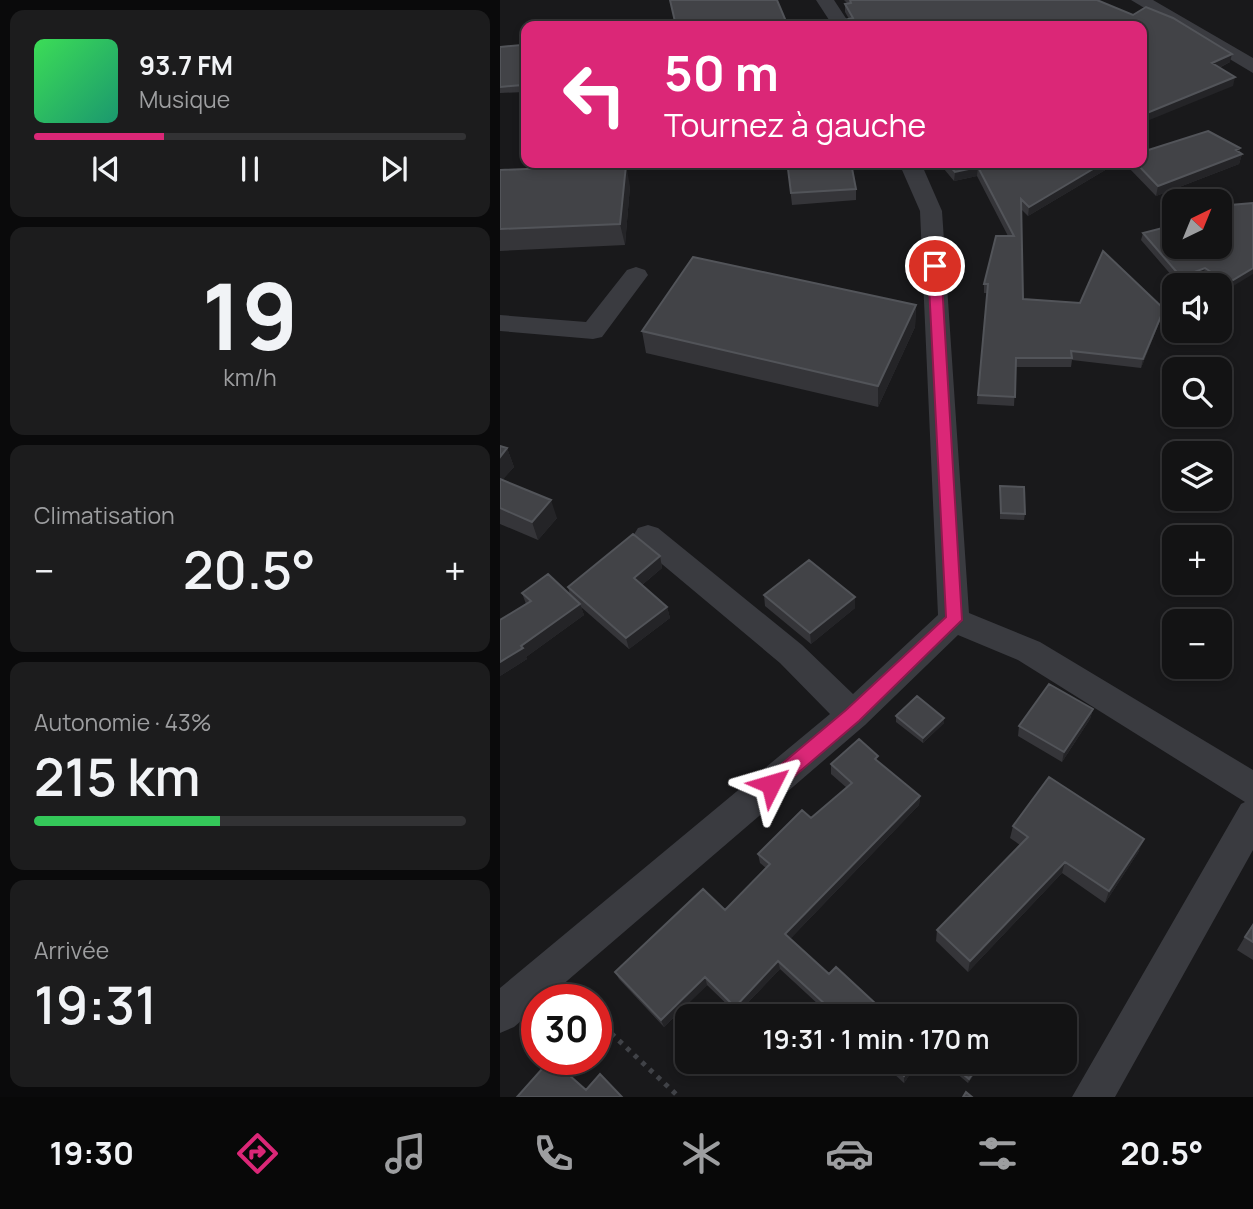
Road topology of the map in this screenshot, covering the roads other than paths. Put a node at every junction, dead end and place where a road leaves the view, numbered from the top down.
1 (825, 0) edge
2 (1140, 0) edge
3 (839, 21) edge
4 (1252, 67) edge
5 (912, 168) edge
6 (636, 275) dead end
7 (500, 323) edge
8 (648, 536) dead end
9 (954, 620) junction
10 (853, 715) junction
11 (1252, 789) edge
12 (1252, 816) edge
13 (500, 1013) edge
14 (1092, 1097) edge

1 - 3 street
2 - 4 street
5 - 9 street
6 - 7 street
8 - 10 street
9 - 10 street
9 - 11 street
10 - 13 street
12 - 14 street

